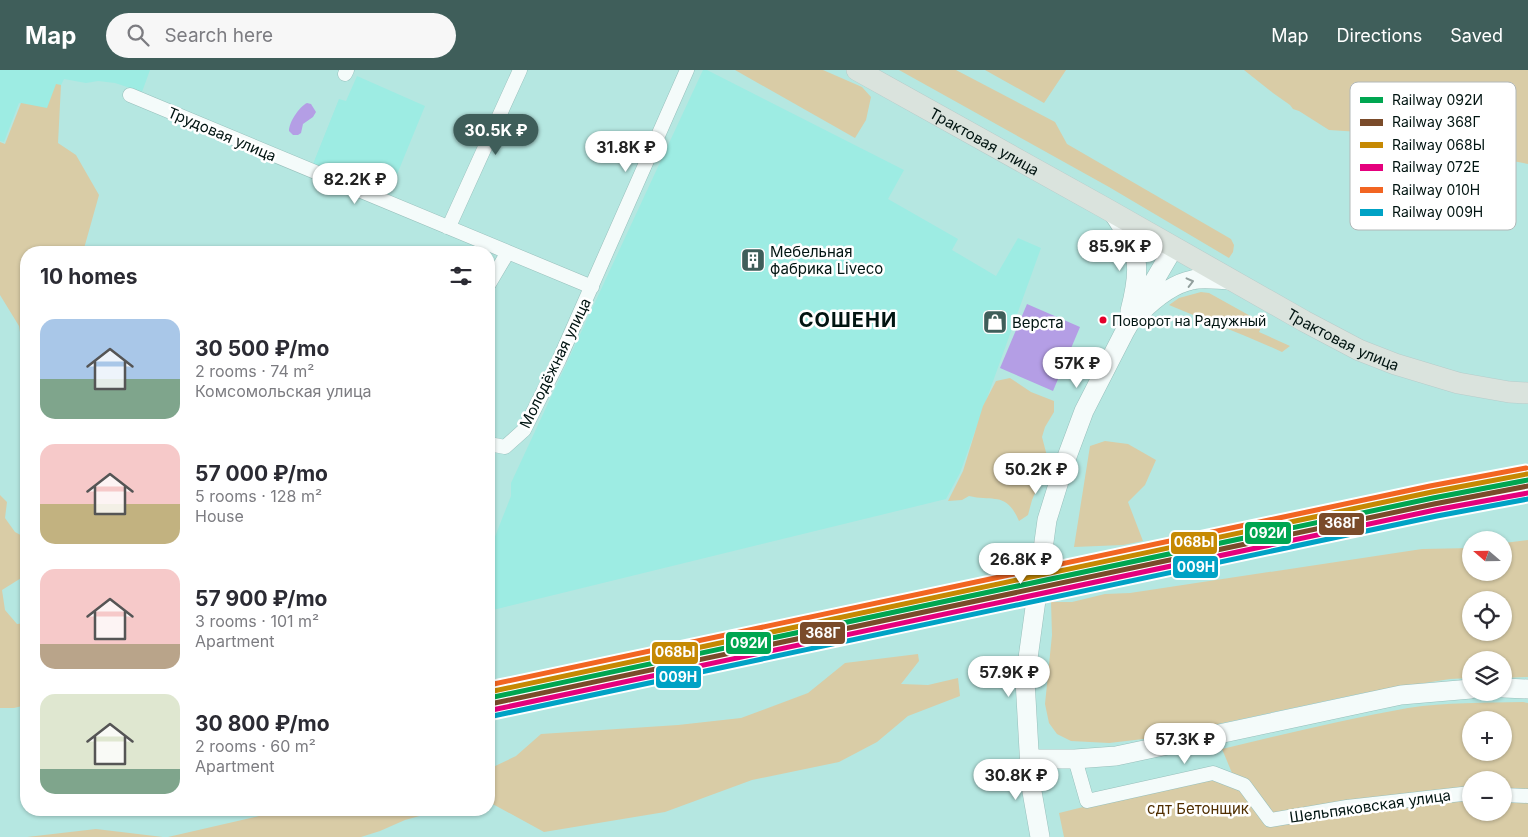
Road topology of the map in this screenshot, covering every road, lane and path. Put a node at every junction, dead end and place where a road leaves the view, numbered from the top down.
1 (520, 70) edge
2 (687, 70) edge
3 (857, 70) edge
4 (130, 95) dead end
5 (1113, 212) junction
6 (447, 227) junction
7 (493, 246) edge
8 (495, 247) edge
9 (1174, 248) junction
10 (508, 252) junction
11 (495, 274) edge
12 (1231, 280) junction
13 (592, 288) junction
14 (1124, 331) junction
15 (1528, 393) edge
16 (495, 445) edge
17 (1512, 688) edge
18 (1528, 689) edge
19 (1462, 690) edge
20 (1029, 759) junction
21 (1075, 759) junction
22 (1462, 794) edge
23 (1512, 795) edge
24 (1528, 796) edge
25 (1040, 837) edge

1 - 6 street
2 - 13 street
3 - 5 main road, Трактовая улица
4 - 6 street, Трудовая улица
5 - 9 main road, Трактовая улица
5 - 14 main road
6 - 7 street, Трудовая улица
8 - 10 street, Трудовая улица
9 - 12 main road, Трактовая улица
9 - 14 main road
10 - 11 street
10 - 13 street, Трудовая улица
14 -> 12 main road
12 - 15 main road, Трактовая улица
13 - 16 street, Молодёжная улица
14 - 20 main road
17 - 18 main road
19 - 21 main road
20 - 21 main road
20 - 25 main road
21 - 22 street, Шельпяковская улица
23 - 24 street

